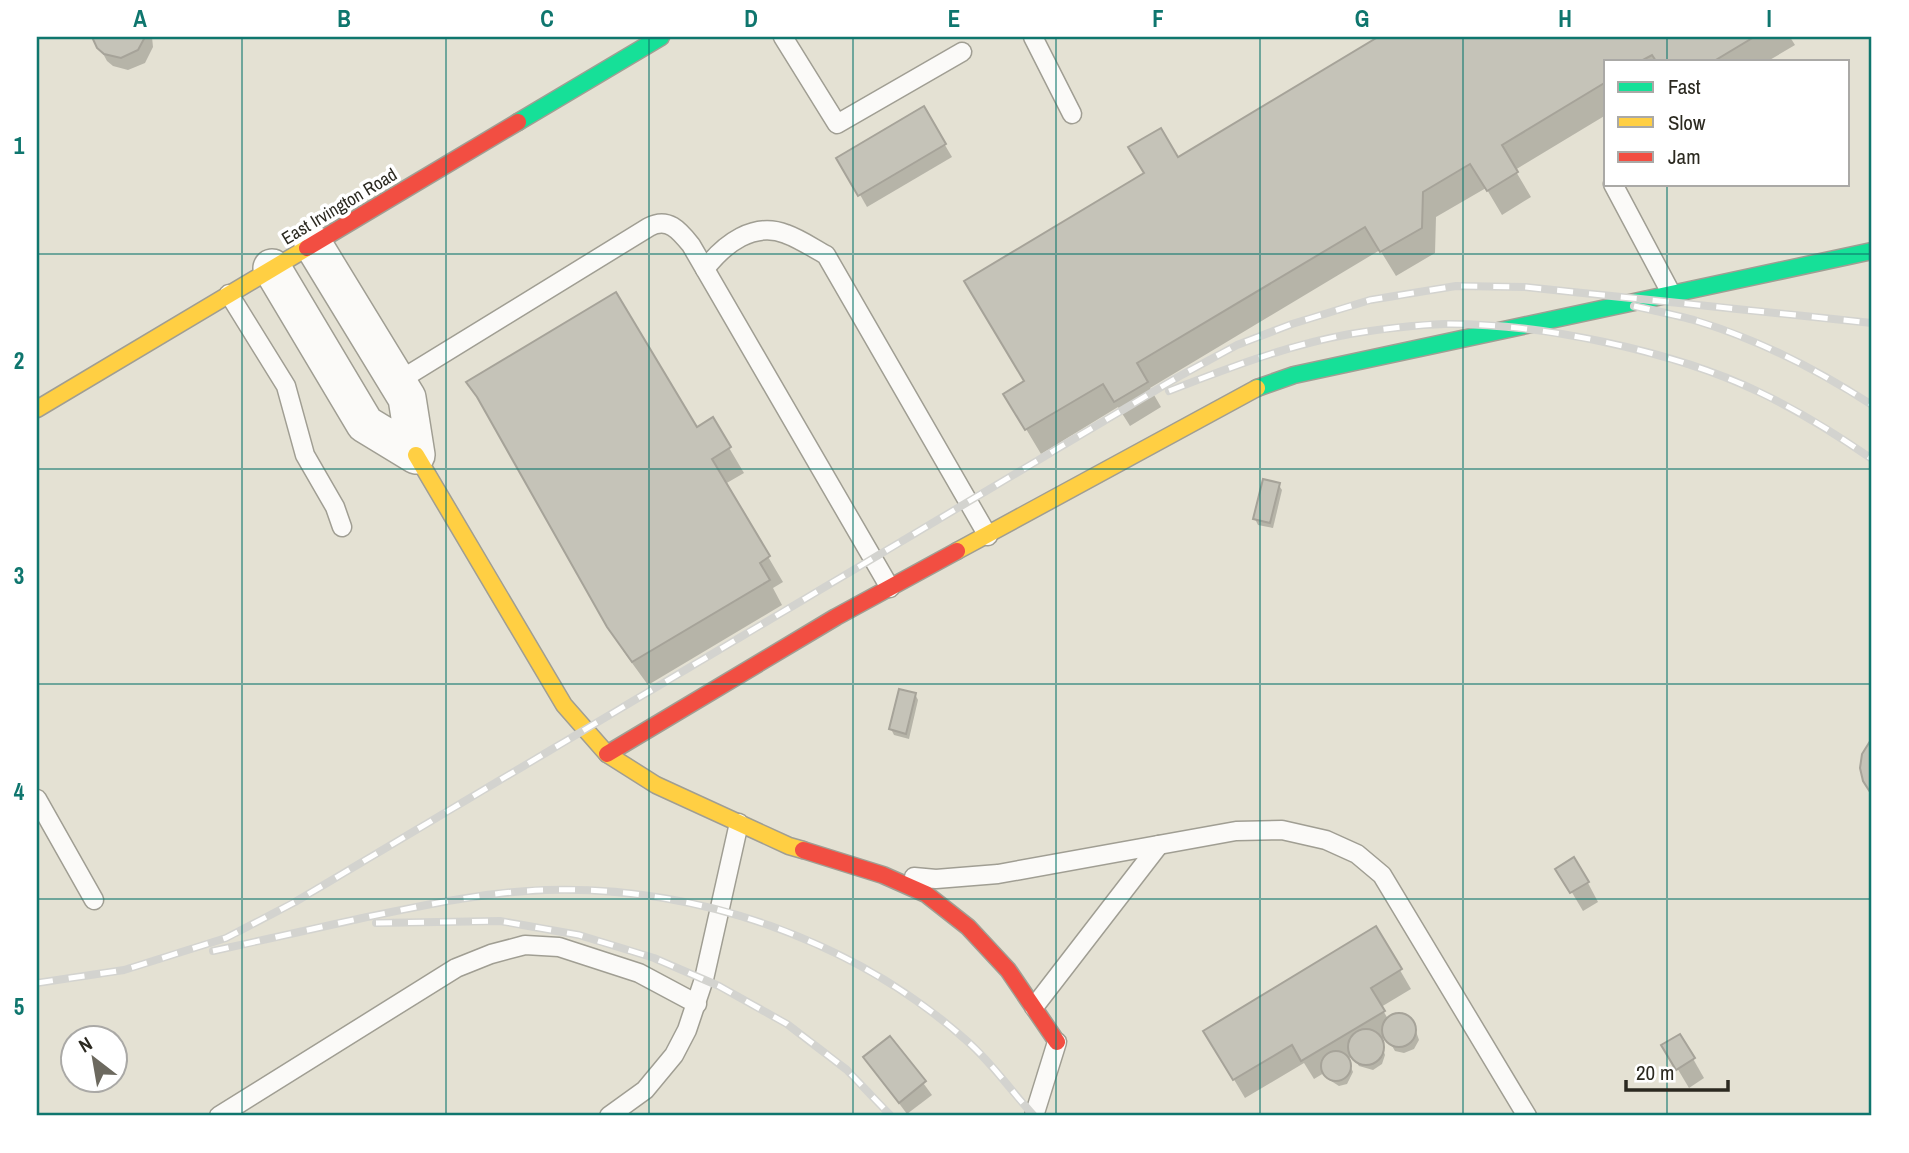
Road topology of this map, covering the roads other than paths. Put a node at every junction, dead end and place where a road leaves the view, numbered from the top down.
1 (661, 37) edge
2 (783, 37) edge
3 (1033, 37) edge
4 (962, 52) dead end
5 (1072, 114) dead end
6 (1614, 186) edge
7 (313, 244) junction
8 (1872, 251) edge
9 (272, 268) junction
10 (705, 269) junction
11 (229, 294) junction
12 (1672, 295) junction
13 (397, 382) junction
14 (37, 409) edge
15 (416, 455) junction
16 (342, 527) dead end
17 (988, 536) junction
18 (890, 588) junction
19 (607, 754) junction
20 (37, 799) edge
21 (739, 823) junction
22 (1159, 845) junction
23 (883, 875) junction
24 (94, 900) dead end
25 (697, 1003) junction
26 (1034, 1007) junction
27 (1057, 1042) joint
28 (219, 1116) edge
29 (609, 1116) edge
30 (1034, 1116) edge
31 (1527, 1116) edge

1 - 7 street, East Irvington Road
2 - 4 lane
3 - 5 lane
6 - 12 lane
7 - 9 street, East Irvington Road
7 - 13 street
8 - 12 street
9 - 11 street, East Irvington Road
9 - 15 street
10 - 13 lane
10 - 17 lane
10 - 18 lane
11 - 14 street, East Irvington Road
11 - 16 lane
12 - 17 street
13 - 15 street
15 - 19 street
17 - 18 street
18 - 19 street
19 - 21 street
20 - 24 lane
21 - 23 street
21 - 25 lane
22 - 23 lane
22 - 26 lane
22 - 31 lane
23 - 26 street
25 - 28 lane
25 - 29 lane
26 - 27 street
27 - 30 lane

